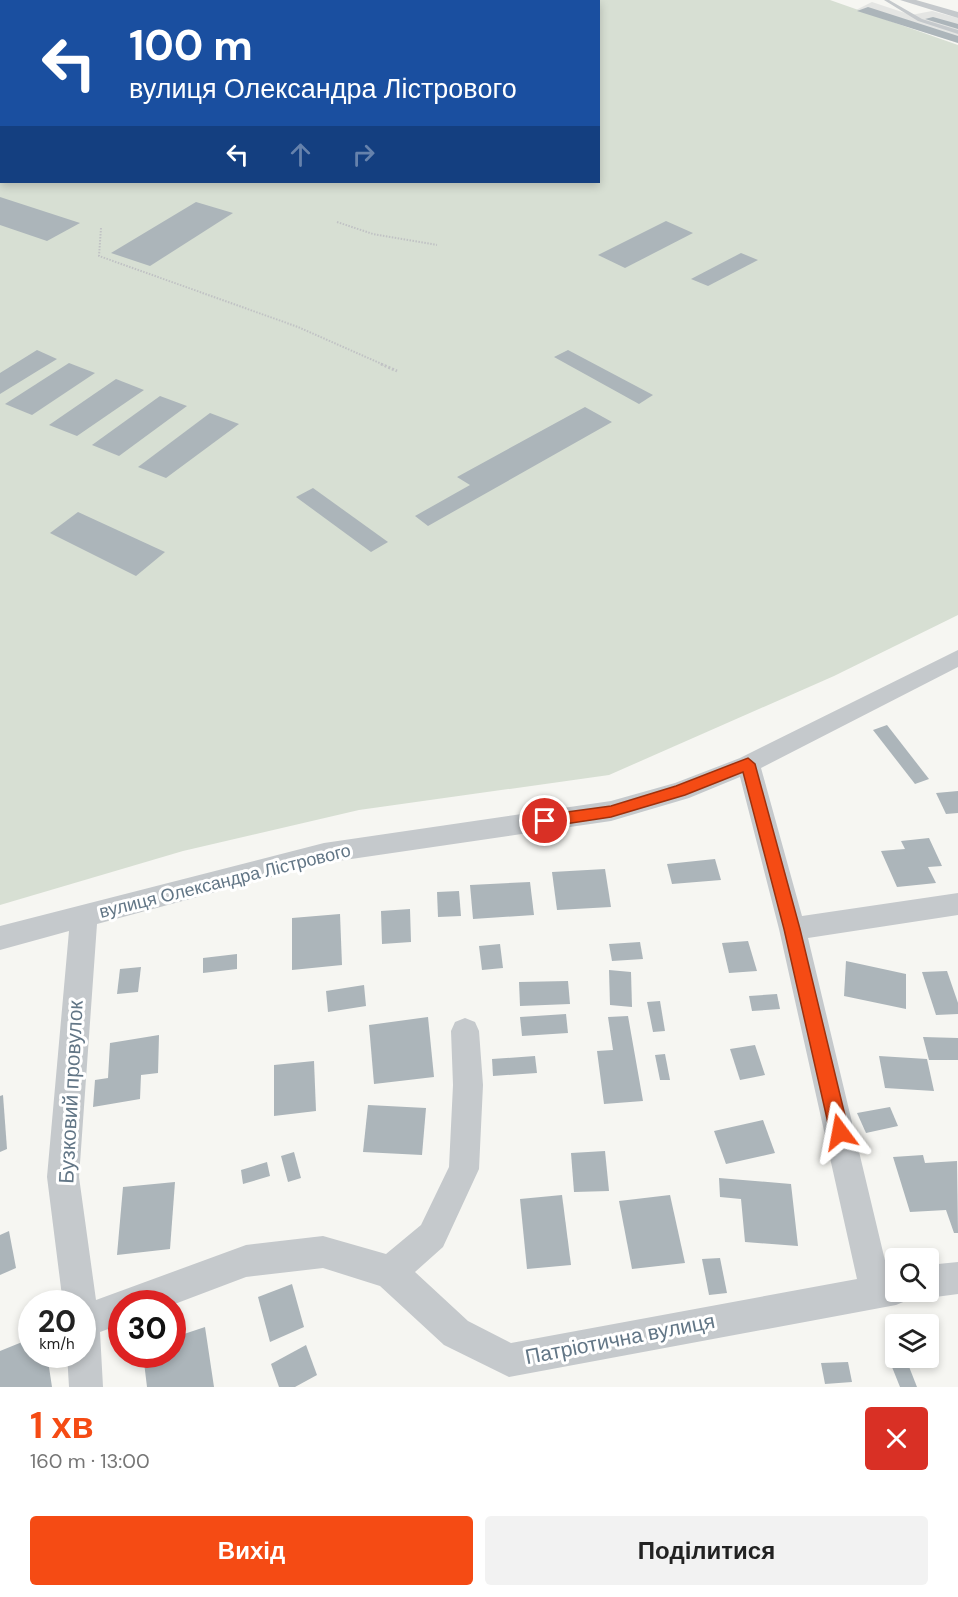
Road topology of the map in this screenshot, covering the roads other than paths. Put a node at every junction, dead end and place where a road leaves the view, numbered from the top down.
1 (886, 0) edge
2 (905, 0) edge
3 (958, 15) edge
4 (958, 32) edge
5 (958, 658) edge
6 (748, 764) junction
7 (958, 904) edge
8 (84, 917) junction
9 (792, 929) junction
10 (0, 938) edge
11 (465, 1031) dead end
12 (390, 1272) junction
13 (958, 1278) edge
14 (939, 1281) edge
15 (885, 1285) edge
16 (885, 1289) edge
17 (78, 1290) edge
18 (169, 1290) edge
19 (85, 1368) edge
20 (86, 1387) edge

1 - 4 lane
2 - 3 street
5 - 6 street, вулиця Олександра Лістрового
6 - 8 street, вулиця Олександра Лістрового
6 - 9 street, Патріотична вулиця
7 - 9 street
8 - 10 street, вулиця Олександра Лістрового
8 - 17 street, Бузковий провулок
9 - 15 street, Патріотична вулиця
11 - 12 street
12 - 16 street, Патріотична вулиця
12 - 18 street, Патріотична вулиця
13 - 14 street
19 - 20 street

